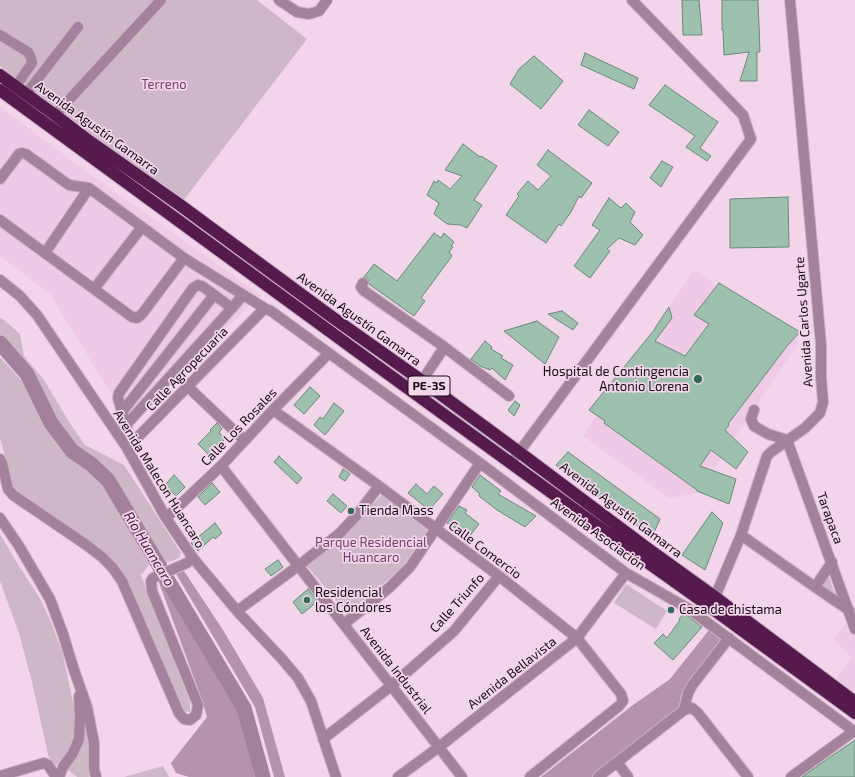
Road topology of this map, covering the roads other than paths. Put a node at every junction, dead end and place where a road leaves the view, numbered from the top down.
1 (161, 0) edge
2 (279, 0) edge
3 (327, 0) edge
4 (632, 0) edge
5 (790, 0) edge
6 (78, 27) dead end
7 (0, 35) edge
8 (0, 75) edge
9 (16, 86) junction
10 (0, 90) edge
11 (26, 94) junction
12 (55, 115) junction
13 (86, 146) junction
14 (0, 179) edge
15 (89, 188) junction
16 (0, 220) edge
17 (142, 227) junction
18 (45, 253) junction
19 (184, 258) junction
20 (0, 280) edge
21 (363, 283) dead end
22 (94, 289) junction
23 (214, 295) junction
24 (243, 295) junction
25 (232, 308) junction
26 (266, 309) junction
27 (443, 346) junction
28 (329, 354) junction
29 (408, 371) junction
30 (422, 381) junction
31 (400, 383) junction
32 (188, 386) junction
33 (509, 396) dead end
34 (273, 410) junction
35 (754, 410) dead end
36 (122, 412) junction
37 (126, 425) junction
38 (244, 440) junction
39 (787, 440) junction
40 (129, 446) junction
41 (519, 452) junction
42 (0, 460) edge
43 (480, 463) junction
44 (511, 463) junction
45 (221, 466) junction
46 (379, 486) junction
47 (0, 518) edge
48 (166, 518) junction
49 (436, 529) junction
50 (741, 535) junction
51 (190, 561) junction
52 (832, 562) junction
53 (298, 566) junction
54 (626, 573) junction
55 (499, 576) junction
56 (815, 588) junction
57 (712, 601) junction
58 (849, 610) junction
59 (237, 611) junction
60 (344, 624) junction
61 (855, 629) edge
62 (577, 638) junction
63 (729, 638) junction
64 (74, 670) junction
65 (391, 686) junction
66 (855, 702) edge
67 (684, 710) junction
68 (855, 713) edge
69 (854, 731) edge
70 (323, 739) junction
71 (439, 747) junction
72 (617, 762) junction
73 (0, 776) edge
74 (56, 777) edge
75 (59, 777) edge
76 (96, 777) edge
77 (336, 777) edge
78 (398, 777) edge
79 (462, 777) edge
80 (530, 777) edge
81 (598, 777) edge
82 (628, 777) edge
83 (748, 777) edge
84 (791, 777) edge

1 - 12 street
2 - 3 street
4 - 41 street
5 - 39 street, Avenida Carlos Ugarte
6 - 11 street
7 - 9 street
8 - 9 highway, Avenida Agustín Gamarra / PE-3S
9 - 11 highway, Avenida Agustín Gamarra / PE-3S
10 - 13 highway, Avenida Agustín Gamarra / PE-3S
11 - 12 highway, Avenida Agustín Gamarra / PE-3S
12 - 13 highway, Avenida Agustín Gamarra / PE-3S
13 - 29 highway, Avenida Agustín Gamarra / PE-3S
13 - 31 highway, Avenida Agustín Gamarra / PE-3S
14 - 15 street
15 - 17 street, Avenida Asociación
15 - 18 street
16 - 18 street
17 - 19 street, Avenida Asociación
17 - 22 street
18 - 22 street
19 - 22 street
19 - 24 street, Avenida Asociación
20 - 40 street, Avenida Malecon Huancaro
21 - 27 street
23 - 25 street
23 - 36 street
23 - 36 street
24 - 25 street
24 - 26 street, Avenida Asociación
25 - 37 street
26 - 28 street, Avenida Asociación
26 - 32 street, Calle Agropecuaria
27 - 30 street
27 - 33 street
28 - 34 street, Calle Los Rosales
28 - 43 street, Avenida Asociación
29 - 30 highway, Avenida Agustín Gamarra / PE-3S
29 - 31 highway
30 - 41 highway, Avenida Agustín Gamarra / PE-3S
31 - 44 highway, Avenida Agustín Gamarra / PE-3S
32 - 38 street
32 - 40 street, Calle Agropecuaria
34 - 38 street, Calle Los Rosales
34 - 46 street, Calle Comercio
35 - 39 street
36 - 37 street
37 - 40 street
38 - 45 street, Calle Los Rosales
39 - 50 street, Avenida Carlos Ugarte
39 - 52 street, Tarapaca
40 - 48 street, Avenida Malecon Huancaro
41 - 44 street
41 - 57 highway, Avenida Agustín Gamarra / PE-3S
42 - 51 street
43 - 49 street
43 - 54 street, Avenida Asociación
44 - 57 highway, Avenida Agustín Gamarra / PE-3S
45 - 48 street, Calle Los Rosales
45 - 53 street, Avenida Industrial
46 - 49 street, Calle Comercio
46 - 53 street
47 - 64 street
48 - 51 street, Avenida Malecon Huancaro
49 - 55 street, Calle Comercio
49 - 60 street
50 - 56 street
50 - 57 street, Avenida Carlos Ugarte
51 - 59 street, Avenida Malecon Huancaro
52 - 56 street
52 - 58 street, Tarapaca
53 - 59 street
53 - 60 street, Avenida Industrial
54 - 62 street, Avenida Bellavista
54 - 63 street, Avenida Asociación
55 - 62 street, Calle Comercio
55 - 65 street, Calle Triunfo
56 - 58 street
57 - 66 highway, Avenida Agustín Gamarra / PE-3S
57 - 68 highway, Avenida Agustín Gamarra / PE-3S
58 - 61 street, Tarapaca
59 - 70 street, Avenida Malecon Huancaro
60 - 65 street, Avenida Industrial
62 - 71 street, Avenida Bellavista
62 - 80 street, Calle Comercio
63 - 67 street
63 - 69 street, Avenida Asociación
64 - 75 street
64 - 76 street
65 - 70 street, Calle Triunfo
65 - 71 street, Avenida Industrial
67 - 72 street
67 - 83 street
69 - 84 street
70 - 77 street, Avenida Malecon Huancaro
71 - 78 street, Avenida Bellavista
71 - 79 street, Avenida Industrial
72 - 81 street
72 - 82 street
73 - 74 street

